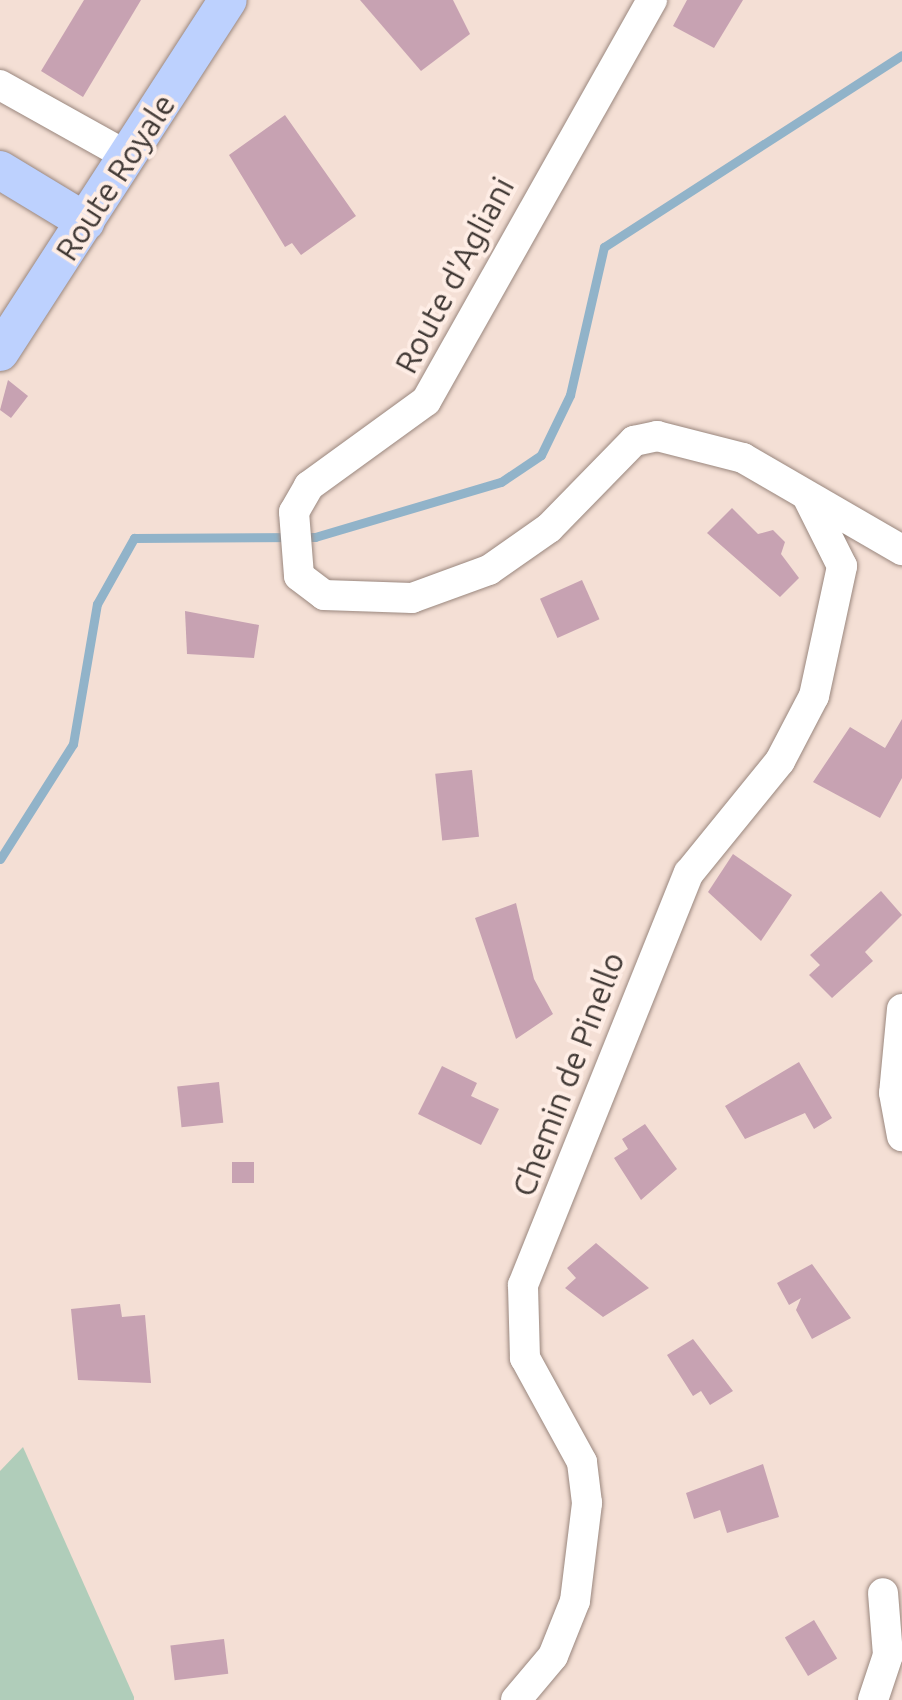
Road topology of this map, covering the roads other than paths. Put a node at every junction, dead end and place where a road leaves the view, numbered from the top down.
1 (228, 0) edge
2 (652, 0) edge
3 (0, 85) edge
4 (129, 157) junction
5 (0, 170) edge
6 (86, 222) junction
7 (0, 352) edge
8 (807, 496) junction
9 (902, 550) edge
10 (902, 1009) edge
11 (902, 1136) edge
12 (883, 1593) dead end
13 (516, 1700) edge
14 (873, 1700) edge

1 - 4 main road, Route Royale
2 - 8 street, Route d'Agliani
3 - 4 street
4 - 6 main road, Route Royale
5 - 6 main road
6 - 7 main road, Route Royale
8 - 9 street, Route d'Agliani
8 - 13 street, Chemin de Pinello
10 - 11 street
12 - 14 street

